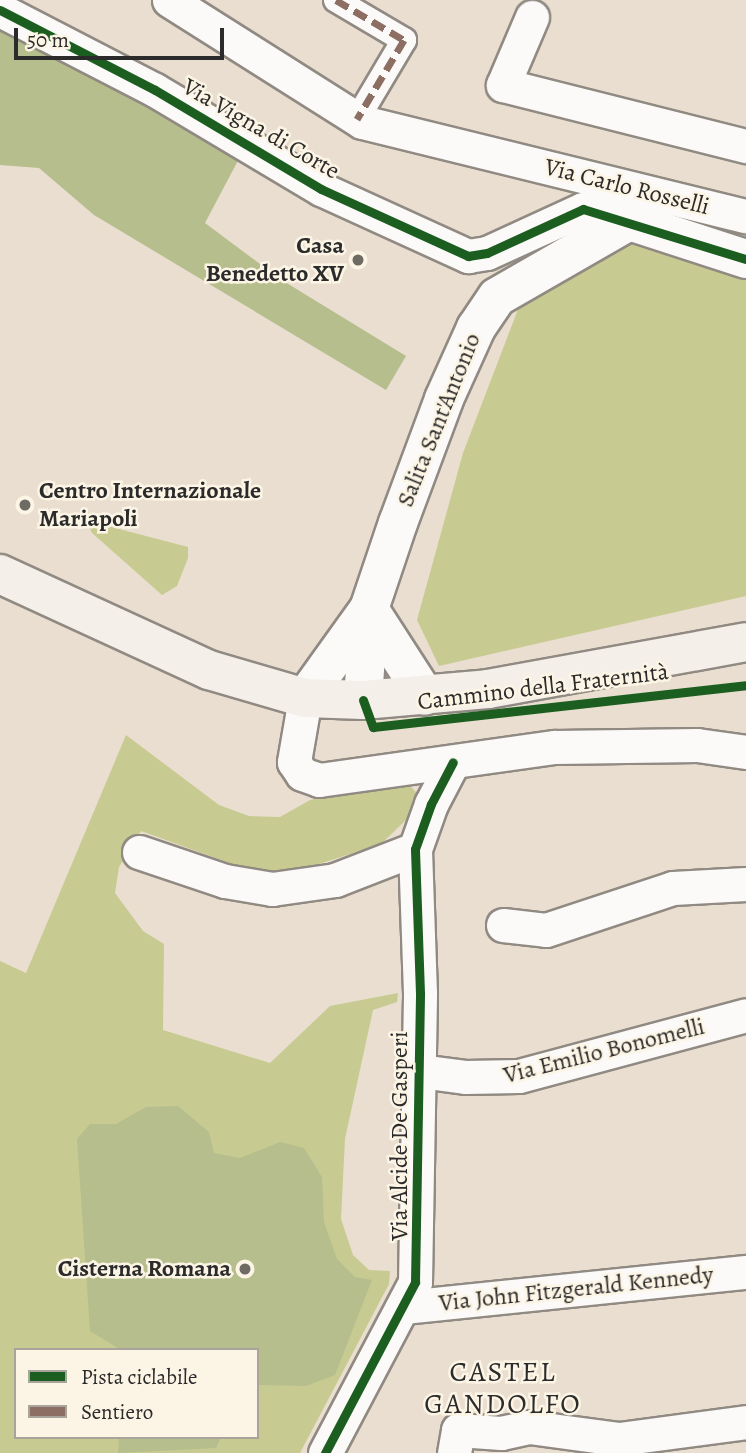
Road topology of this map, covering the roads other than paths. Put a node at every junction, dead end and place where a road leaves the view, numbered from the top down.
1 (169, 0) edge
2 (336, 0) edge
3 (0, 10) edge
4 (533, 17) dead end
5 (357, 119) junction
6 (746, 146) edge
7 (746, 216) edge
8 (629, 221) junction
9 (746, 259) edge
10 (0, 574) edge
11 (369, 609) junction
12 (746, 642) edge
13 (425, 696) junction
14 (305, 698) junction
15 (363, 700) junction
16 (746, 752) edge
17 (453, 762) junction
18 (415, 849) junction
19 (139, 852) dead end
20 (746, 884) edge
21 (503, 925) dead end
22 (746, 1015) edge
23 (420, 1071) junction
24 (746, 1272) edge
25 (405, 1307) junction
26 (746, 1422) edge
27 (500, 1443) edge
28 (325, 1453) edge
29 (454, 1453) edge

1 - 5 street, Via Carlo Rosselli
2 - 5 street
3 - 8 street, Via Vigna di Corte
4 - 6 street
5 - 7 street, Via Carlo Rosselli
8 - 9 street
8 - 11 street, Salita Sant'Antonio
10 - 14 main road
11 - 13 street
11 - 14 street, Salita Sant'Antonio
11 - 15 street, Salita Sant'Antonio
12 - 13 main road
13 - 15 main road
14 - 15 main road
14 - 17 street
16 - 17 street
17 - 18 street, Via Alcide De Gasperi
18 - 19 street
18 - 23 street, Via Alcide De Gasperi
20 - 21 street
22 - 23 street, Via Emilio Bonomelli
23 - 25 street, Via Alcide De Gasperi
24 - 25 street, Via John Fitzgerald Kennedy
25 - 28 street, Via Alcide De Gasperi
26 - 27 street
27 - 29 street

